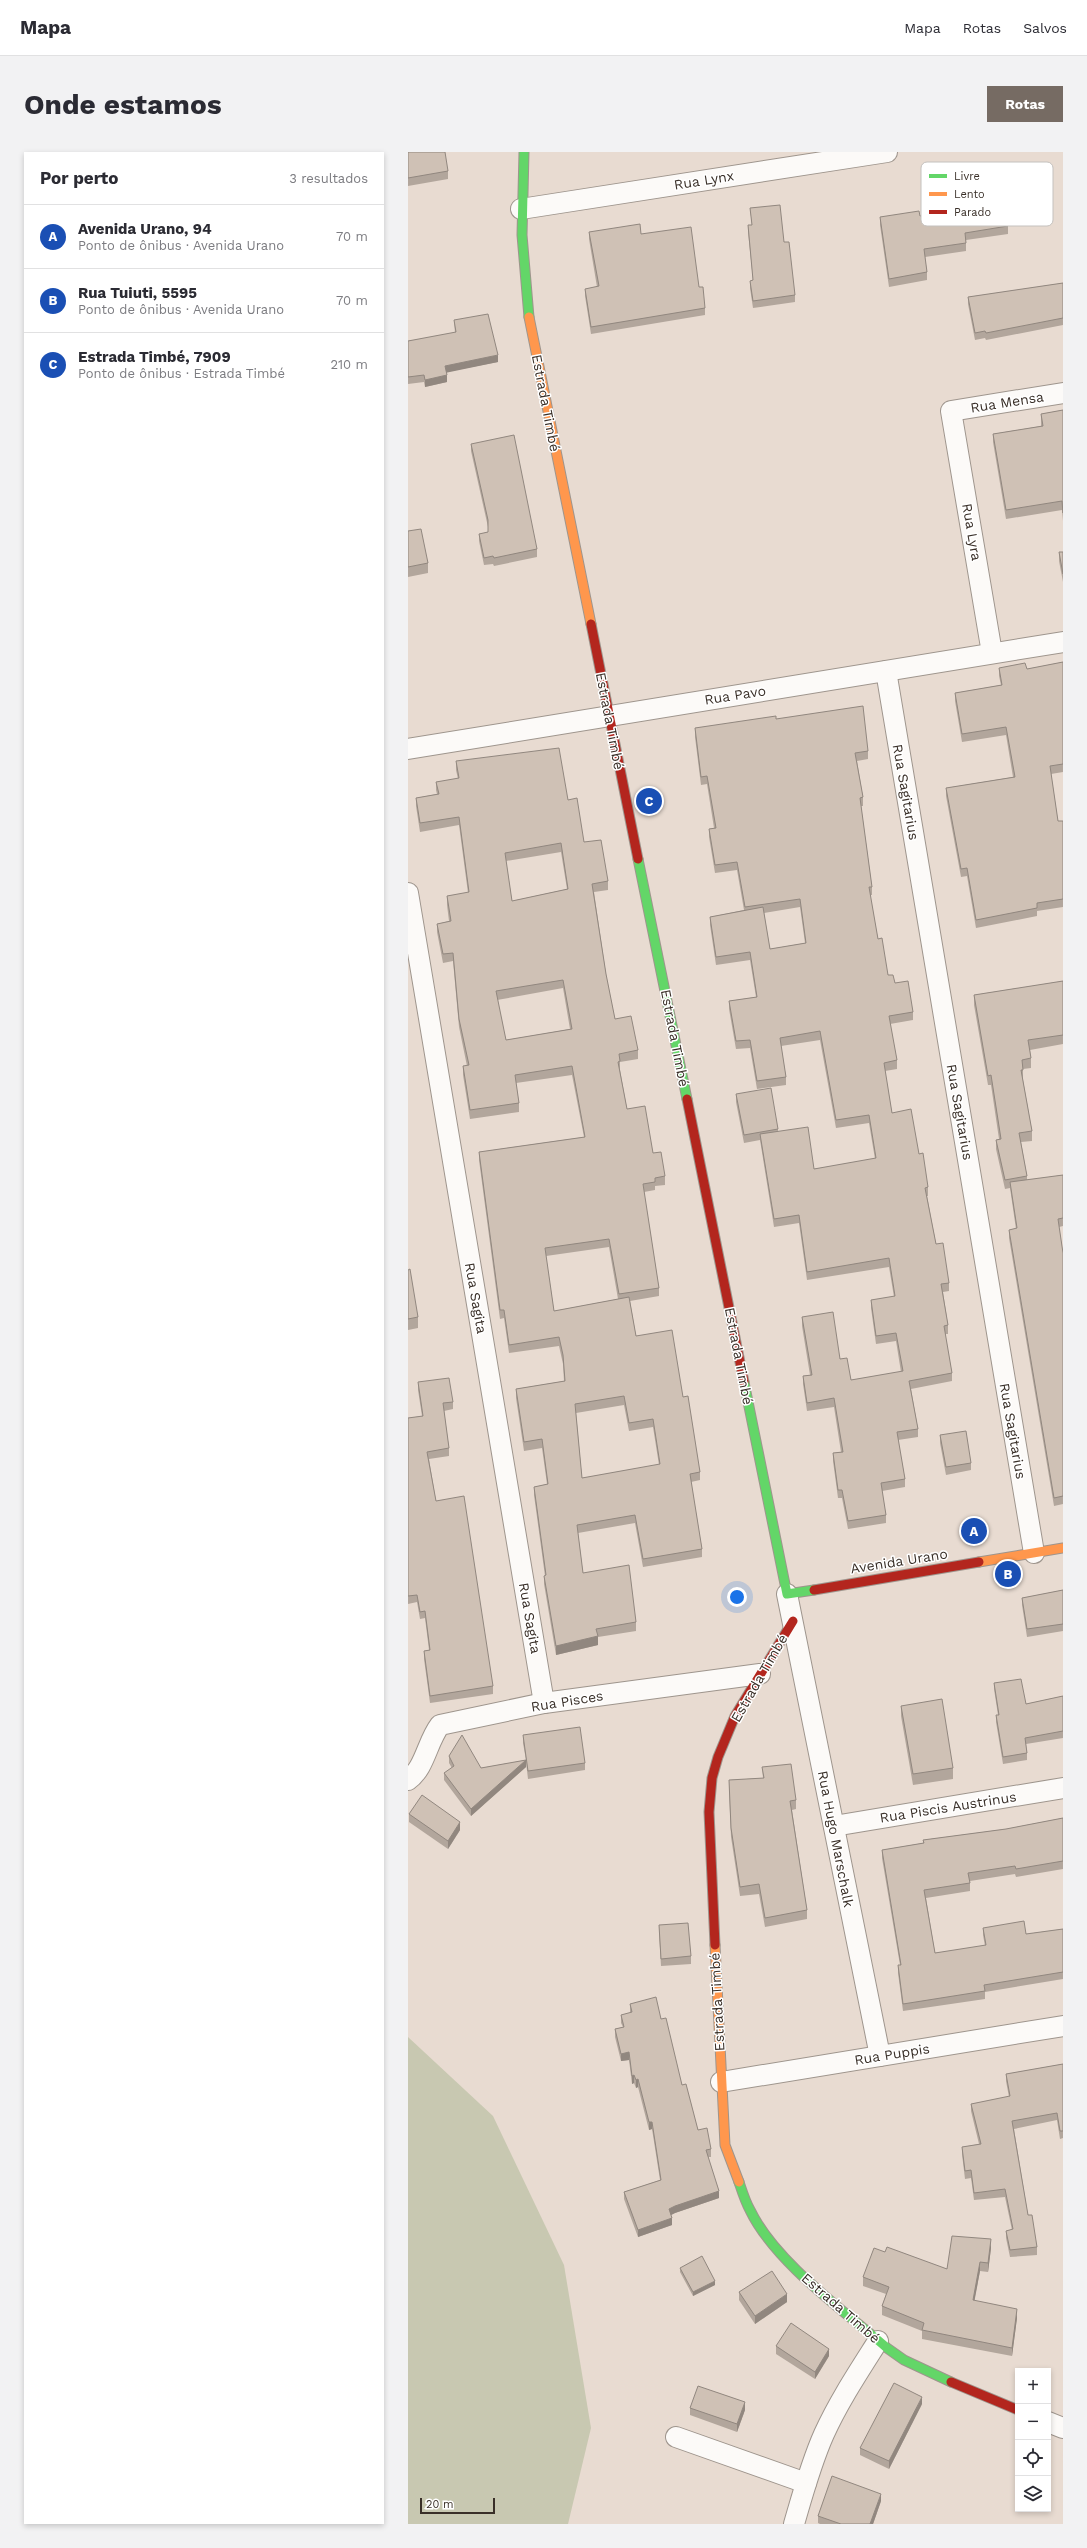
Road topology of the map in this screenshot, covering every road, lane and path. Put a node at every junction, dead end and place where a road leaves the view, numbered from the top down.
1 (524, 152) edge
2 (886, 152) edge
3 (521, 209) junction
4 (1063, 393) edge
5 (951, 411) joint
6 (1063, 642) edge
7 (992, 654) junction
8 (886, 671) junction
9 (610, 716) junction
10 (408, 749) edge
11 (408, 893) edge
12 (1063, 1548) edge
13 (1034, 1553) junction
14 (787, 1594) junction
15 (793, 1621) junction
16 (760, 1674) junction
17 (544, 1703) junction
18 (408, 1780) edge
19 (1063, 1788) edge
20 (834, 1826) junction
21 (1063, 2026) edge
22 (880, 2056) junction
23 (721, 2082) junction
24 (878, 2341) junction
25 (1015, 2409) edge
26 (1051, 2423) edge
27 (1063, 2428) edge
28 (676, 2436) dead end
29 (806, 2483) junction
30 (794, 2524) edge

1 - 3 street, Estrada Timbé
2 - 3 street, Rua Lynx
3 - 9 street, Estrada Timbé
4 - 5 street, Rua Mensa
5 - 7 street, Rua Lyra
6 - 7 street, Rua Pavo
7 - 8 street, Rua Pavo
8 - 9 street, Rua Pavo
8 - 13 street, Rua Sagitarius
9 - 10 street, Rua Pavo
9 - 14 street, Estrada Timbé
11 - 17 street, Rua Sagita
12 - 13 street, Avenida Urano
13 - 14 street, Avenida Urano
14 - 15 street, Estrada Timbé
15 - 16 street, Estrada Timbé
15 - 20 street, Rua Hugo Marschalk
16 - 17 street, Rua Pisces
16 - 23 street, Estrada Timbé
17 - 18 street, Rua Pisces
19 - 20 street, Rua Piscis Austrinus
20 - 22 street, Rua Hugo Marschalk
21 - 22 street, Rua Puppis
22 - 23 street, Rua Puppis
23 - 24 street, Estrada Timbé
24 - 25 street, Estrada Timbé
24 - 29 street
26 - 27 street
28 - 29 street
29 - 30 street

